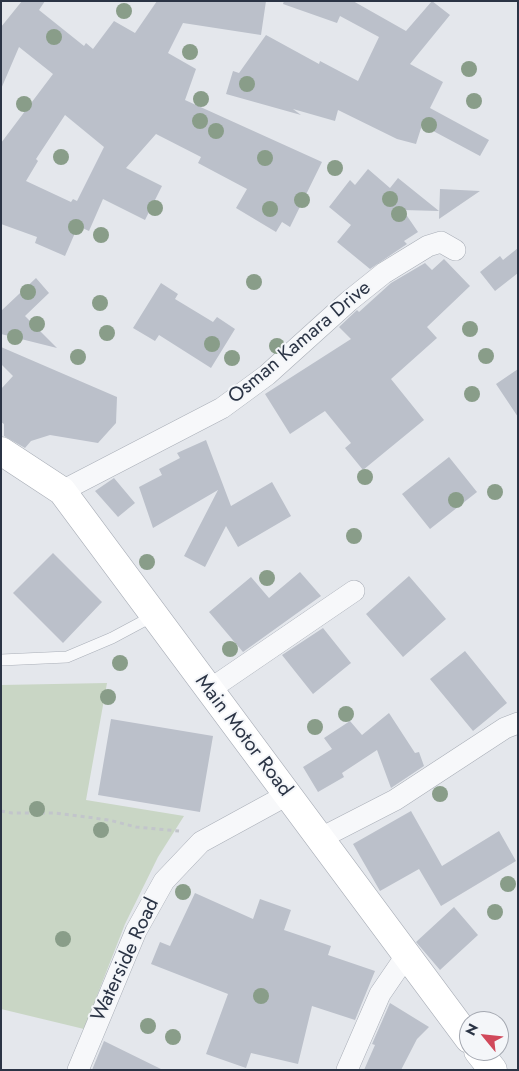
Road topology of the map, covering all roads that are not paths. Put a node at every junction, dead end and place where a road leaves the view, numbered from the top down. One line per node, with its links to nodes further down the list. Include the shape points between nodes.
1 (455, 250): 3 (street, Osman Kamara Drive, via 441,242 406,259 349,300 267,375 222,408)
2 (1, 451): 3 (main road, Main Motor Road)
3 (62, 491): 5 (main road, Main Motor Road)
4 (354, 591): 7 (street)
5 (155, 615): 6 (lane, via 67,657); 7 (main road, Main Motor Road)
6 (1, 660)
7 (209, 690): 9 (main road, Main Motor Road)
8 (518, 723): 10 (street, via 505,728 395,800)
9 (287, 795): 10 (main road, Main Motor Road); 13 (street, Waterside Road, via 201,842 164,881 136,931)
10 (320, 839): 11 (main road, Main Motor Road)
11 (406, 956): 12 (main road, Main Motor Road); 14 (street, via 380,994)
12 (459, 1026)
13 (78, 1070)
14 (347, 1070)

